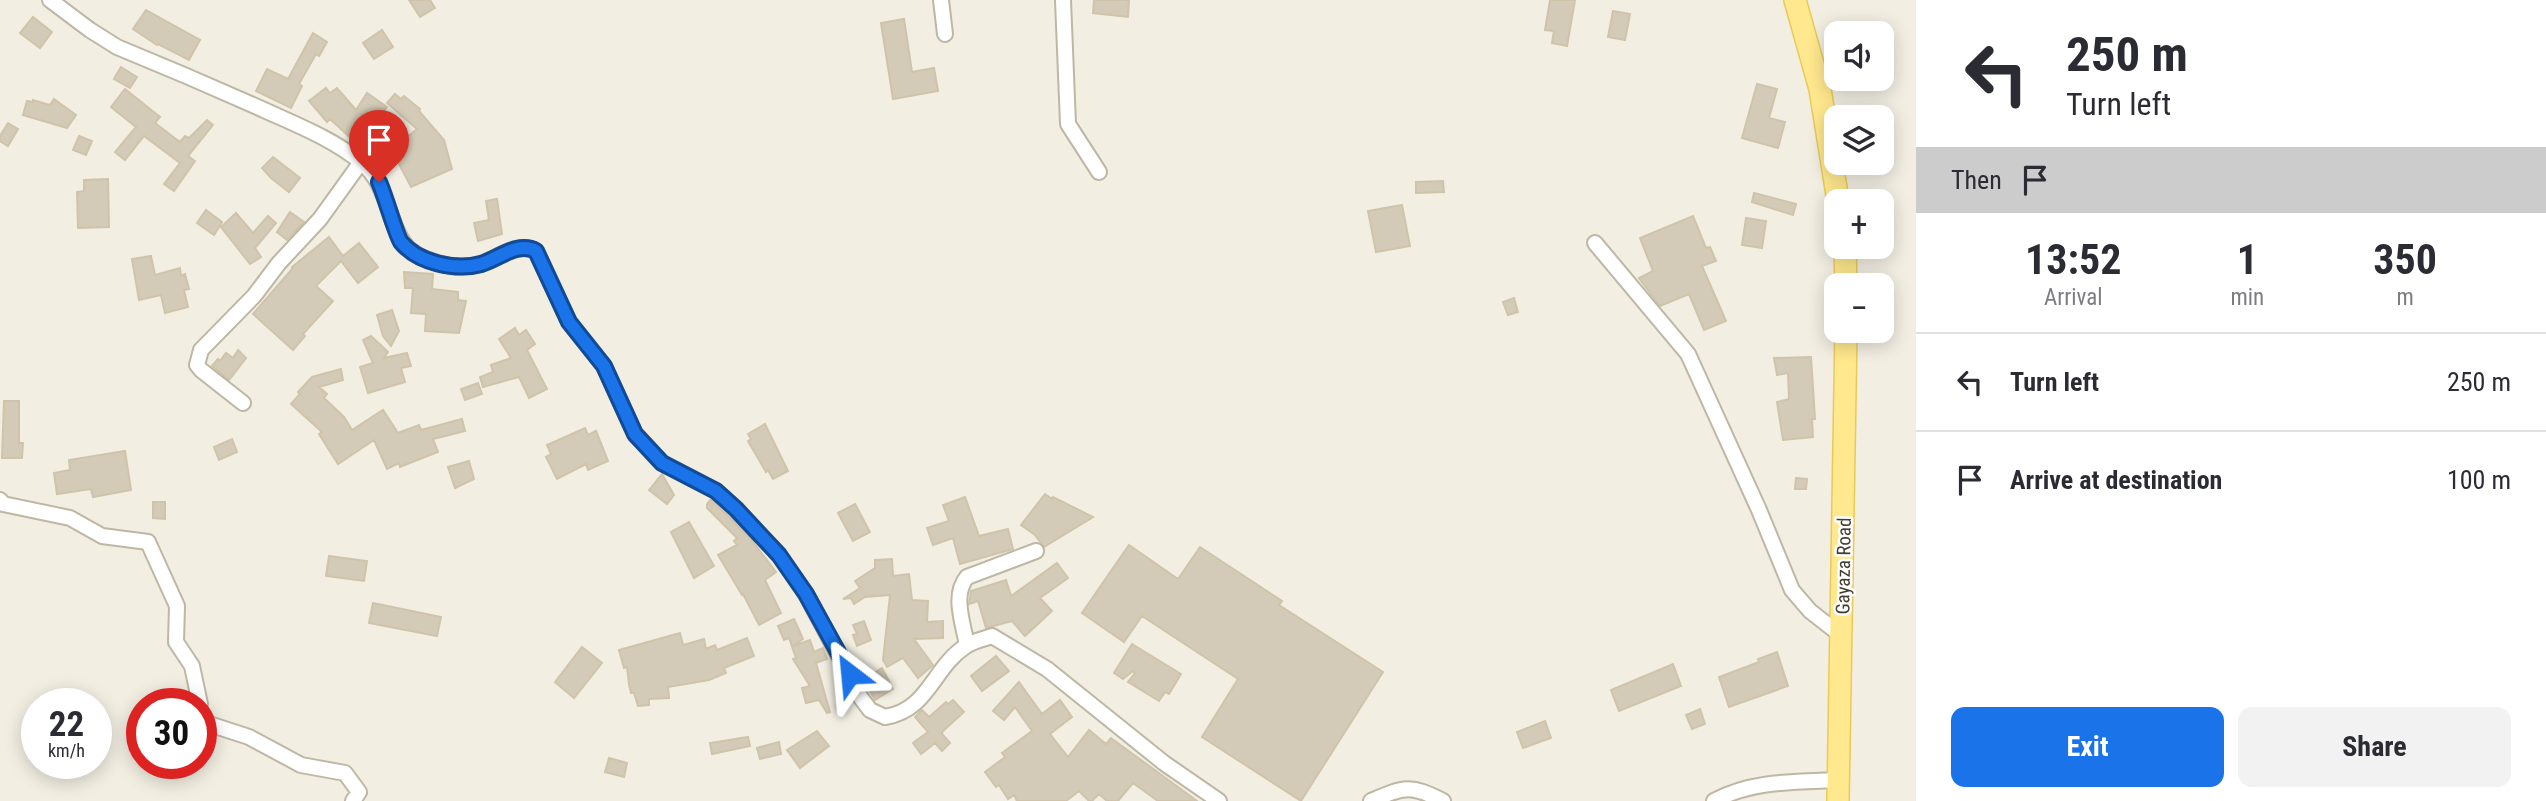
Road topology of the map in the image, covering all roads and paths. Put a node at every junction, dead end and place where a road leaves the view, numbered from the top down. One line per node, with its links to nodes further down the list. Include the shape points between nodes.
1 (50, 0): 6 (street, via 117,47 298,124)
2 (941, 0): 5 (street)
3 (1063, 0): 7 (street, via 1068,124)
4 (1795, 0): 8 (main road, via 1821,89)
5 (946, 34)
6 (361, 162): 11 (street, via 320,219 201,350 197,365 201,370); 15 (street, via 379,182 400,241 415,254 459,267 521,247 536,251 569,322 604,366 635,434 662,463 716,491 779,555 806,594 870,710 885,717 910,709)
7 (1099, 172)
8 (1836, 189)
9 (1595, 243): 14 (street, via 1688,354 1792,590)
10 (1846, 343): 14 (main road, Gayaza Road)
11 (243, 402)
12 (0, 500): 16 (street, via 70,518 102,536 148,542 177,606 176,642 192,666)
13 (1036, 551): 15 (street, via 967,577 960,585)
14 (1842, 636): 18 (main road, Gayaza Road)
15 (967, 645): 20 (street, via 992,636 1014,648)
16 (197, 688)
17 (217, 727): 19 (street, via 249,737 301,765 345,773 359,792)
18 (1839, 790): 23 (street, via 1763,784)
19 (352, 801)
20 (1219, 801)
21 (1371, 801): 22 (street, via 1399,790 1419,789)
22 (1443, 801)
23 (1714, 801)

